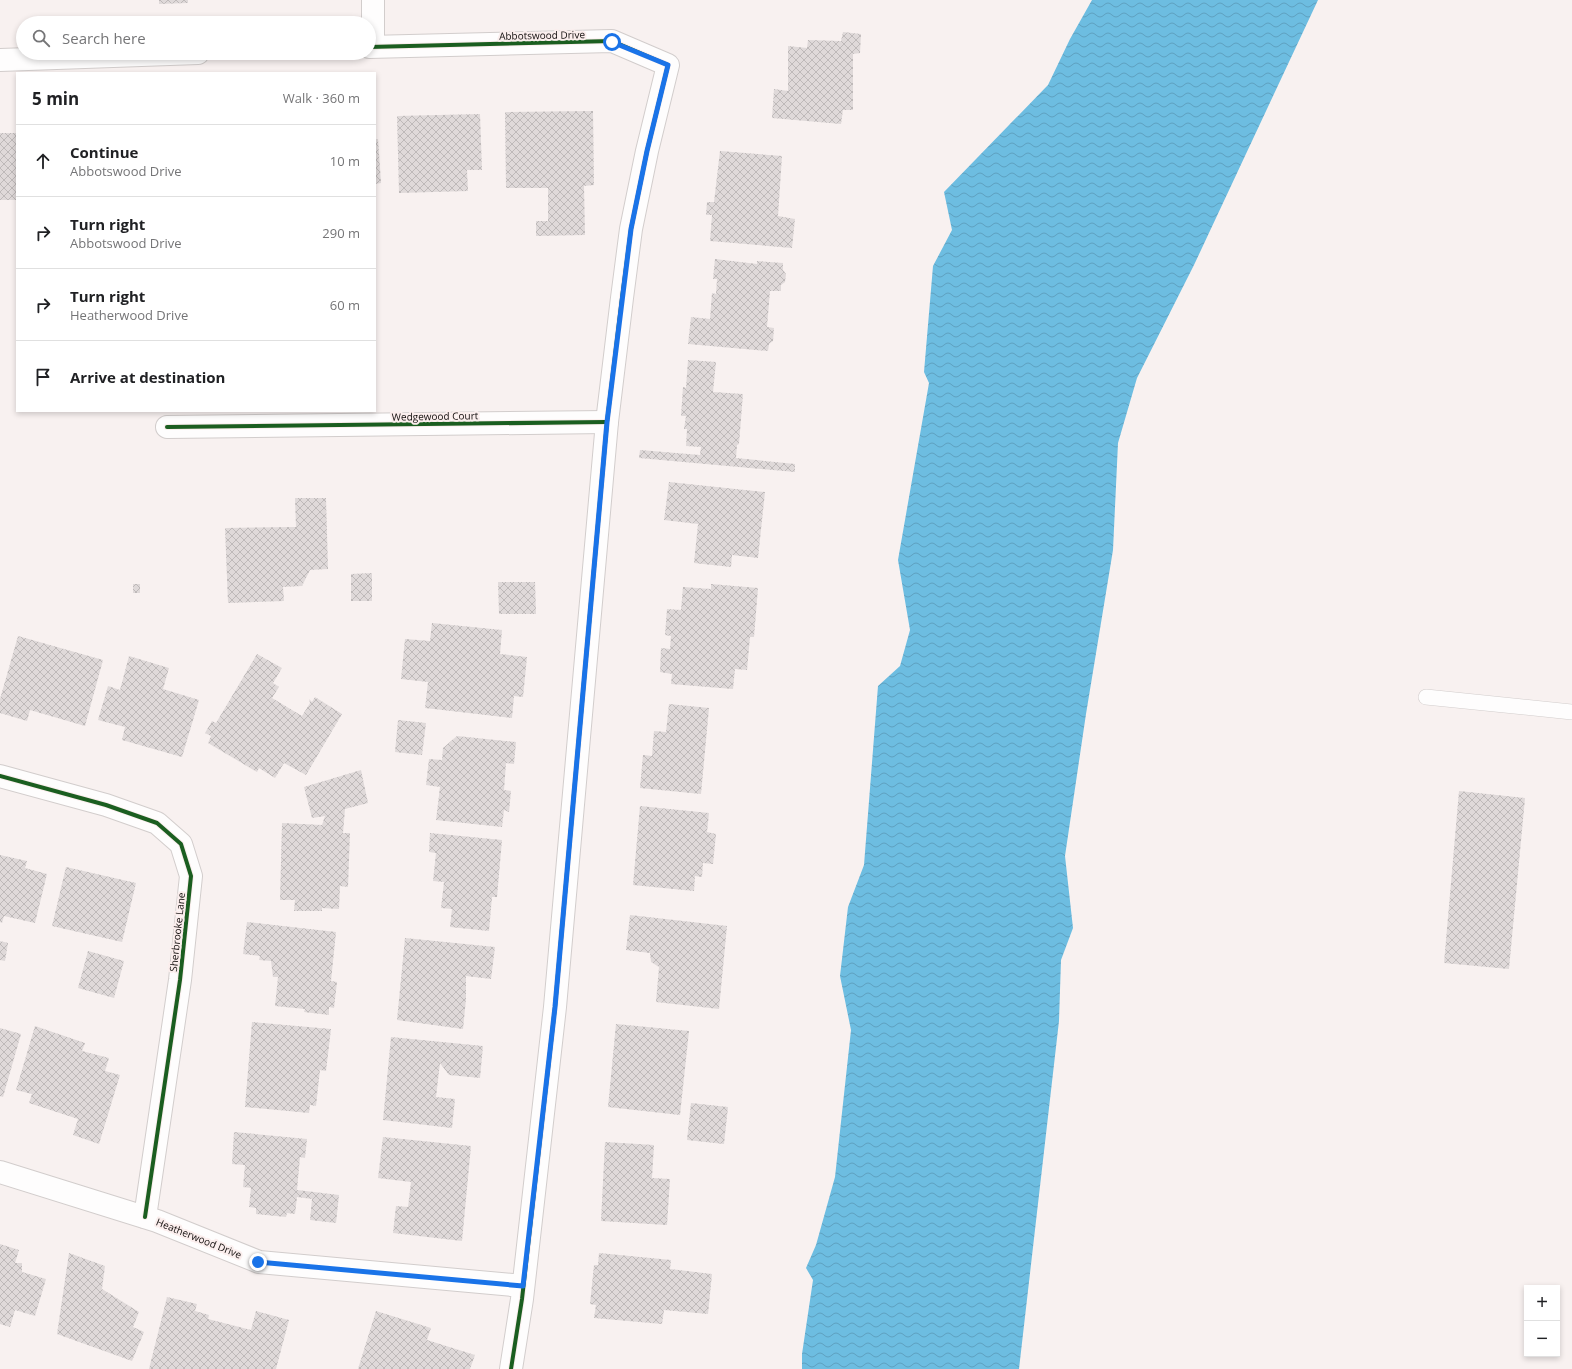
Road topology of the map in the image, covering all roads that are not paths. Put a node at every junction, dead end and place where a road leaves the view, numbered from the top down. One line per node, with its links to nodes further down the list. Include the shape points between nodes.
1 (373, 0): 2 (street)
2 (372, 16)
3 (376, 46): 6 (street, Abbotswood Drive, via 612,42 668,65 631,229)
4 (16, 59): 5 (street)
5 (0, 60)
6 (607, 422): 7 (street, Wedgewood Court); 13 (street, Abbotswood Drive, via 555,1007)
7 (167, 427)
8 (1426, 697): 9 (lane)
9 (1572, 712)
10 (0, 776): 12 (street, Sherbrooke Lane, via 157,822 181,844 191,876 180,980)
11 (0, 1172): 12 (street, Heatherwood Drive)
12 (145, 1217): 13 (street, Heatherwood Drive, via 258,1262)
13 (523, 1286): 14 (street, Abbotswood Drive)
14 (511, 1369)

